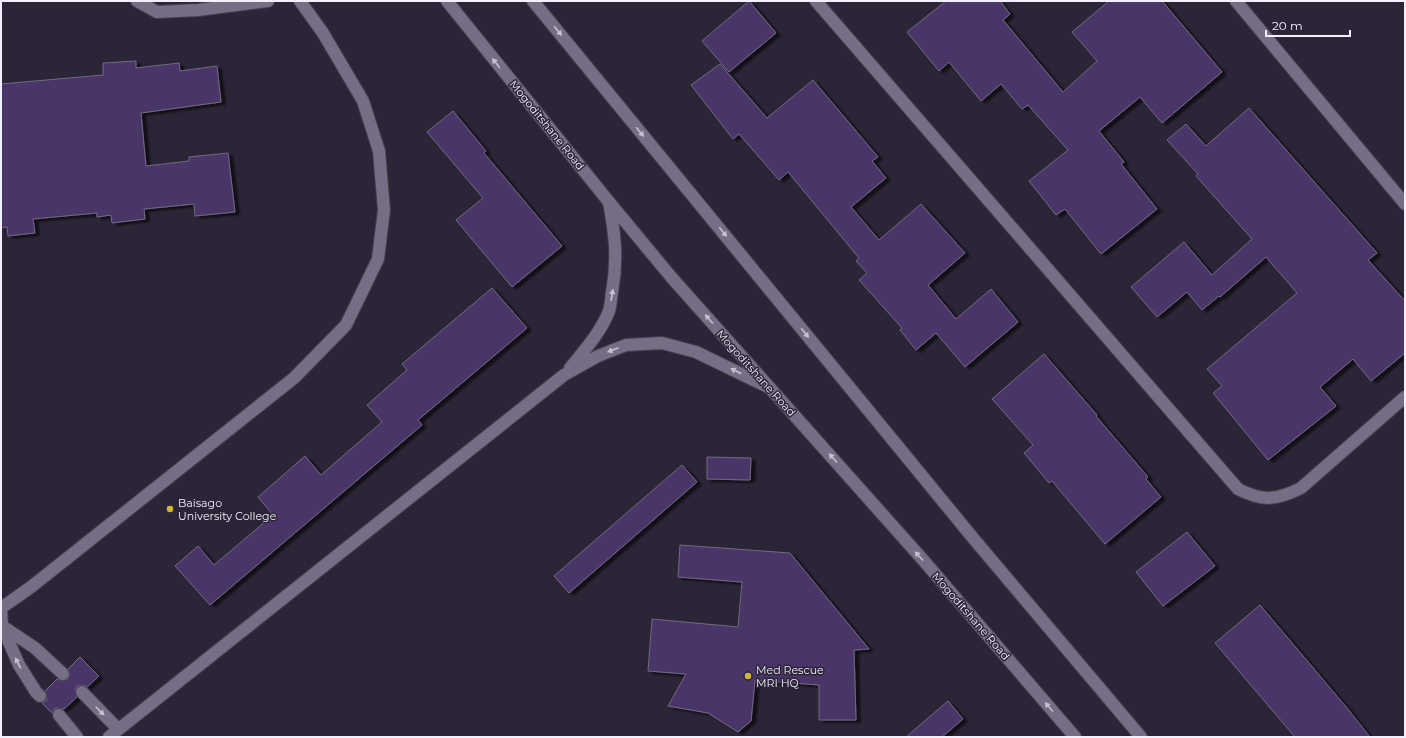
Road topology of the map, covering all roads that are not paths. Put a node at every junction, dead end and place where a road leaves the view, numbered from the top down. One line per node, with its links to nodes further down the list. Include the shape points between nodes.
1 (137, 1): 8 (street, via 157,12)
2 (268, 1): 8 (street)
3 (300, 1): 14 (street, via 323,33 363,101 379,150 384,210 378,259 346,325 294,378 31,587)
4 (447, 1): 9 (street, Mogoditshane Road, one-way to 4)
5 (533, 1): 23 (street, one-way to 23, via 973,538)
6 (816, 1): 13 (street, via 1238,489 1252,496 1268,499 1286,496 1301,488)
7 (1236, 1): 10 (street)
8 (198, 6)
9 (609, 202): 11 (street, one-way to 9, via 594,339 609,310 616,253); 12 (street, Mogoditshane Road, one-way to 9, via 672,278)
10 (1405, 204)
11 (564, 375): 12 (street, one-way to 11, via 696,352 662,343 626,345 598,356); 20 (street)
12 (771, 389): 22 (street, Mogoditshane Road, one-way to 12, via 924,561)
13 (1405, 397)
14 (1, 608): 15 (street)
15 (2, 626): 16 (street, via 35,648); 18 (street, one-way to 15, via 19,665)
16 (62, 674)
17 (82, 692): 20 (street, one-way to 20)
18 (40, 696)
19 (58, 714): 21 (street)
20 (114, 733)
21 (77, 737)
22 (1075, 737)
23 (1141, 737)

